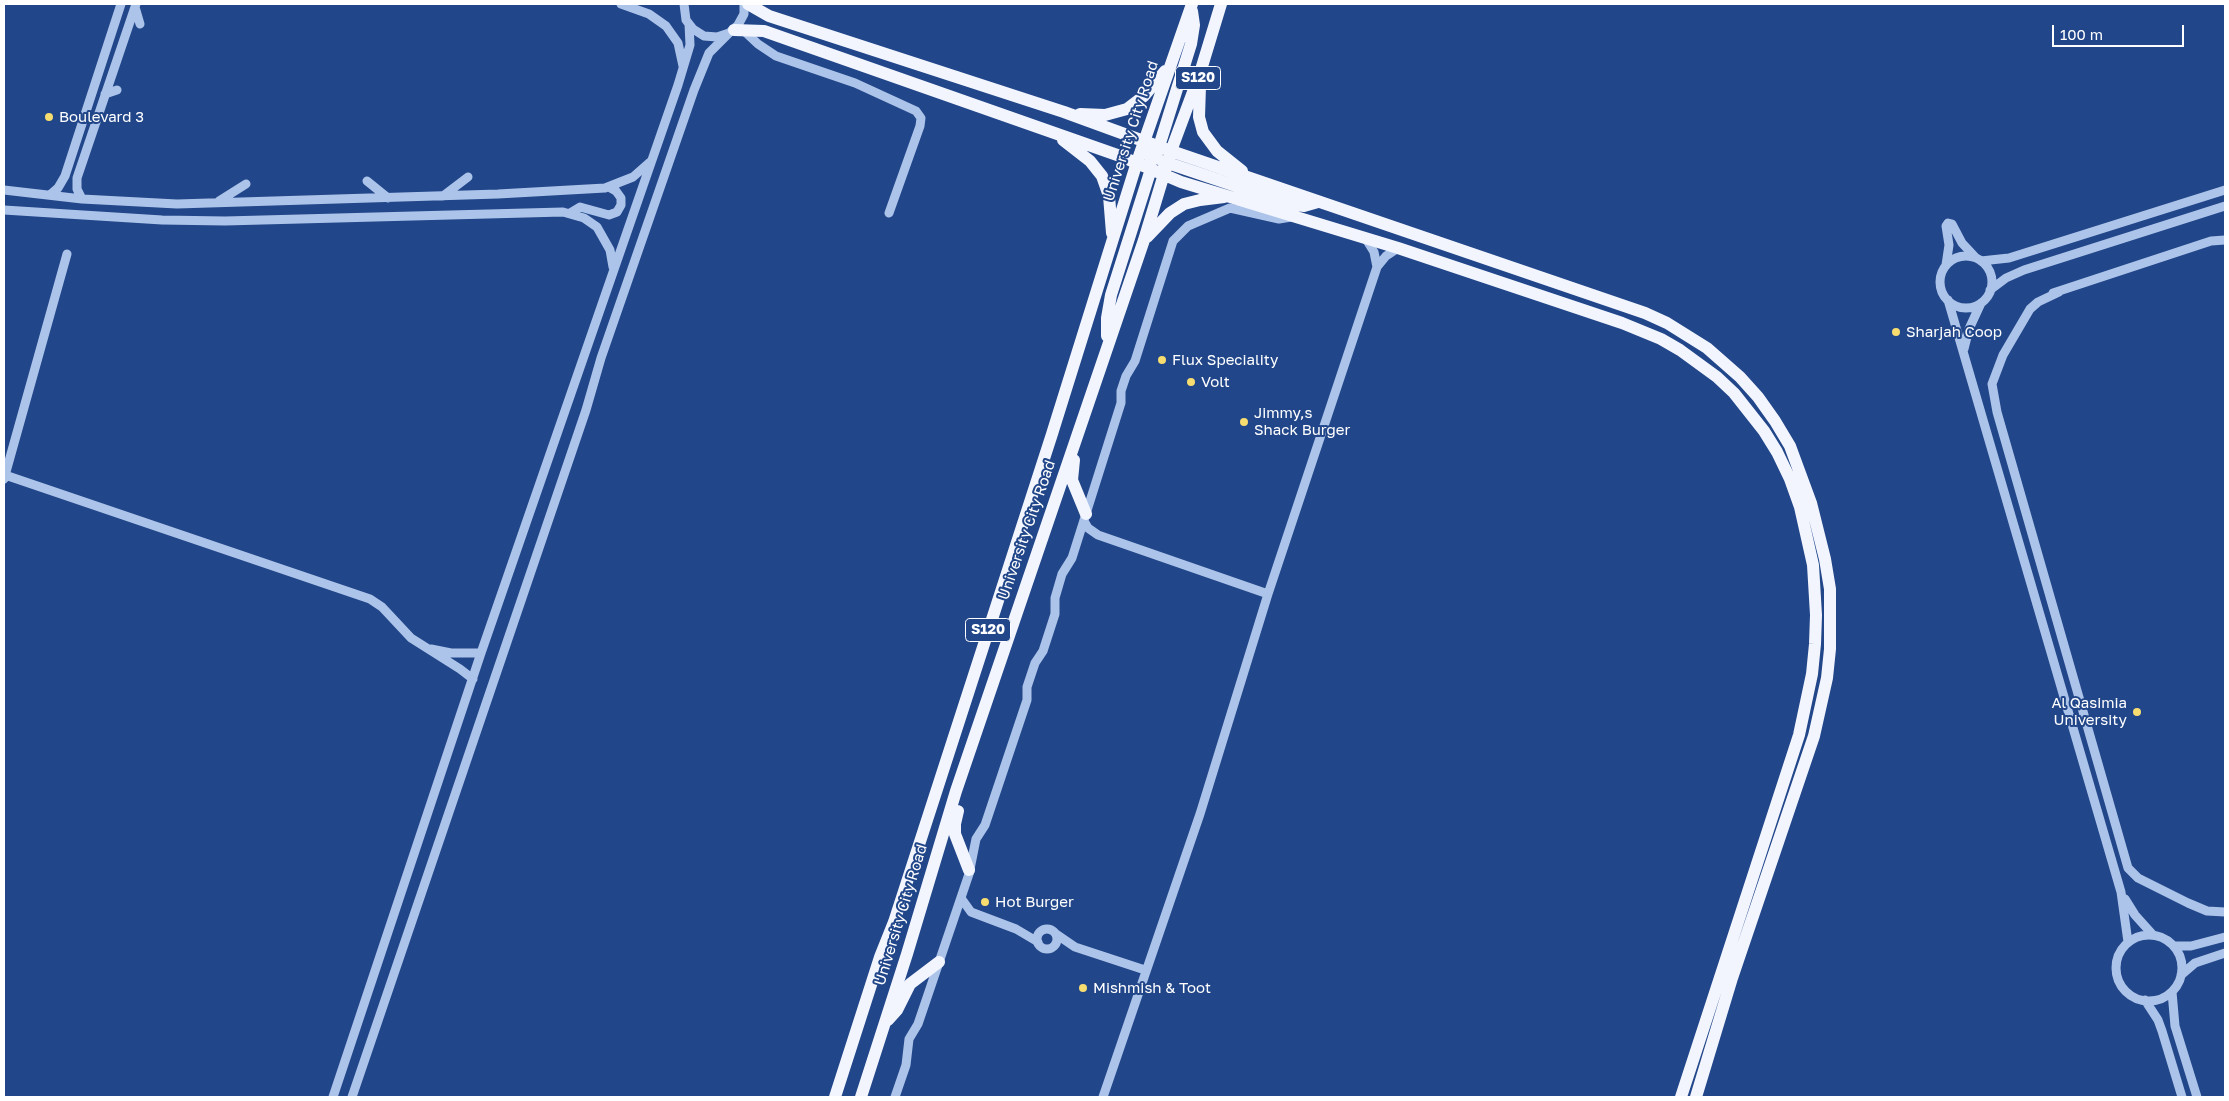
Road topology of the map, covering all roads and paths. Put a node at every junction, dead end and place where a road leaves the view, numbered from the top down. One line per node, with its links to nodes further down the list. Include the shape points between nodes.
1 (121, 4): 27 (street)
2 (621, 4): 14 (street, via 654,17 670,31 680,49)
3 (674, 4): 9 (street)
4 (684, 4): 9 (street)
5 (746, 4): 12 (street); 18 (main road, via 769,16)
6 (1221, 4): 15 (main road, University City Road / S120)
7 (135, 5): 10 (street); 17 (street)
8 (1192, 5): 13 (main road, University City Road / S120); 21 (main road, via 1193,36)
9 (684, 15): 11 (street)
10 (140, 24)
11 (689, 24): 12 (street, via 698,33 710,37); 14 (street, via 690,45)
12 (735, 31): 19 (main road, via 764,31); 44 (street, via 776,56 855,83 916,111 920,126); 64 (street, via 714,47 706,59)
13 (1170, 65): 18 (main road, via 1144,96 1127,109 1105,115); 20 (main road, University City Road / S120)
14 (683, 70): 22 (street)
15 (1200, 73): 24 (main road, University City Road / S120); 26 (main road, via 1199,110 1203,132 1217,152)
16 (117, 90): 17 (street)
17 (106, 94): 29 (street)
18 (1064, 112): 20 (main road)
19 (1052, 132): 23 (main road); 47 (main road, via 1090,161 1102,176 1109,196)
20 (1144, 142): 21 (main road); 23 (main road, University City Road / S120); 24 (main road)
21 (1158, 147): 24 (main road)
22 (654, 158): 31 (street, via 633,177); 57 (street)
23 (1137, 162): 24 (main road); 47 (main road, University City Road / S120)
24 (1160, 163): 26 (main road); 36 (main road); 40 (main road, via 1289,204 1304,206); 48 (main road, University City Road / S120); 61 (main road, via 1111,295)
25 (468, 177): 35 (street)
26 (1252, 178): 40 (main road)
27 (63, 180): 29 (street, via 70,187); 34 (street)
28 (366, 181): 37 (street)
29 (76, 184): 38 (street)
30 (246, 184): 39 (street)
31 (609, 187): 35 (street); 43 (street, via 621,198 617,212 609,214 580,207)
32 (4, 190): 34 (street)
33 (2225, 190): 54 (street, via 2010,258)
34 (50, 195): 38 (street)
35 (443, 196): 37 (street)
36 (1228, 197): 45 (main road); 48 (main road, via 1184,204 1170,213)
37 (388, 198): 39 (street)
38 (82, 199): 39 (street)
39 (217, 202)
40 (1318, 202): 105 (main road, via 1667,323 1707,348 1740,376 1776,421 1794,456 1812,503 1827,574 1831,621 1827,678 1814,736 1732,978)
41 (2225, 206): 58 (street, via 2024,270)
42 (4, 210): 43 (street, via 225,222)
43 (570, 213): 57 (street, via 591,222 602,233 610,250)
44 (889, 213)
45 (1292, 217): 46 (main road); 67 (street, via 1278,219 1230,208 1184,229 1173,241 1137,355 1126,376 1122,403)
46 (1366, 239): 52 (main road); 56 (street, via 1374,252)
47 (1112, 240): 100 (main road, University City Road / S120, via 1052,434)
48 (1144, 240): 61 (main road, University City Road / S120)
49 (2225, 240): 50 (street)
50 (2200, 246): 51 (street); 78 (street, via 2059,292 2033,305 2003,355 1992,384 1997,412 2124,849 2135,870 2150,883 2208,917 2217,918)
51 (2225, 247)
52 (1398, 248): 56 (street); 104 (main road, via 1622,323 1661,338 1680,350 1717,377 1750,412 1777,452 1800,507 1812,565 1816,615 1807,702)
53 (67, 254): 66 (street)
54 (1979, 260): 55 (street, via 1960,256); 55 (street, via 1948,223); 58 (street, via 1990,274)
55 (1946, 265): 59 (street, via 1940,286)
56 (1377, 267): 70 (street)
57 (613, 270): 62 (street)
58 (1990, 290): 60 (street)
59 (1948, 300): 60 (street, via 1961,307); 63 (street)
60 (1980, 303): 63 (street, via 1969,329)
61 (1107, 343): 65 (main road, University City Road / S120)
62 (584, 352): 64 (street); 72 (street)
63 (1964, 357): 76 (street)
64 (601, 358): 99 (street)
65 (1074, 442): 67 (main road, via 1072,480); 74 (main road, University City Road / S120)
66 (4, 477): 71 (street, via 354,592 382,607)
67 (1085, 517): 68 (street, via 1091,531); 69 (street)
68 (1103, 537): 69 (street); 70 (street)
69 (1077, 543): 75 (street, via 1071,562 1062,574 1055,598 1055,614 1042,654 1032,671 1027,700 987,821 976,839)
70 (1268, 594): 93 (street, via 1200,814)
71 (424, 648): 72 (street, via 451,654); 73 (street)
72 (481, 653): 73 (street)
73 (473, 679): 98 (street)
74 (956, 792): 75 (main road, via 958,808 954,829); 97 (main road, University City Road / S120)
75 (970, 870): 77 (street)
76 (2121, 892): 84 (street); 87 (street)
77 (961, 898): 79 (street, via 968,909); 80 (street)
78 (2225, 913)
79 (979, 916): 80 (street); 81 (street)
80 (953, 921): 92 (street)
81 (1016, 929): 82 (street); 86 (street)
82 (1040, 932): 83 (street, via 1050,929); 86 (street)
83 (1056, 934): 89 (street); 90 (street)
84 (2153, 935): 87 (street); 88 (street)
85 (2225, 937): 88 (street, via 2191,946)
86 (1038, 942): 89 (street, via 1044,948)
87 (2128, 942): 96 (street, via 2118,958 2118,978 2129,994)
88 (2174, 946): 94 (street, via 2180,957)
89 (1052, 947): 90 (street)
90 (1075, 947): 93 (street)
91 (2225, 953): 94 (street, via 2196,963)
92 (939, 962): 97 (main road, via 910,984 897,1010); 102 (street, via 918,1024 909,1039 906,1065)
93 (1145, 970): 103 (street)
94 (2181, 976): 95 (street)
95 (2172, 992): 96 (street, via 2159,999); 107 (street, via 2176,1026)
96 (2145, 1000): 106 (street, via 2160,1026)
97 (884, 1022): 101 (main road, University City Road / S120)
98 (333, 1097)
99 (352, 1097)
100 (835, 1097)
101 (861, 1097)
102 (895, 1097)
103 (1103, 1097)
104 (1681, 1097)
105 (1696, 1097)
106 (2182, 1097)
107 (2197, 1097)

